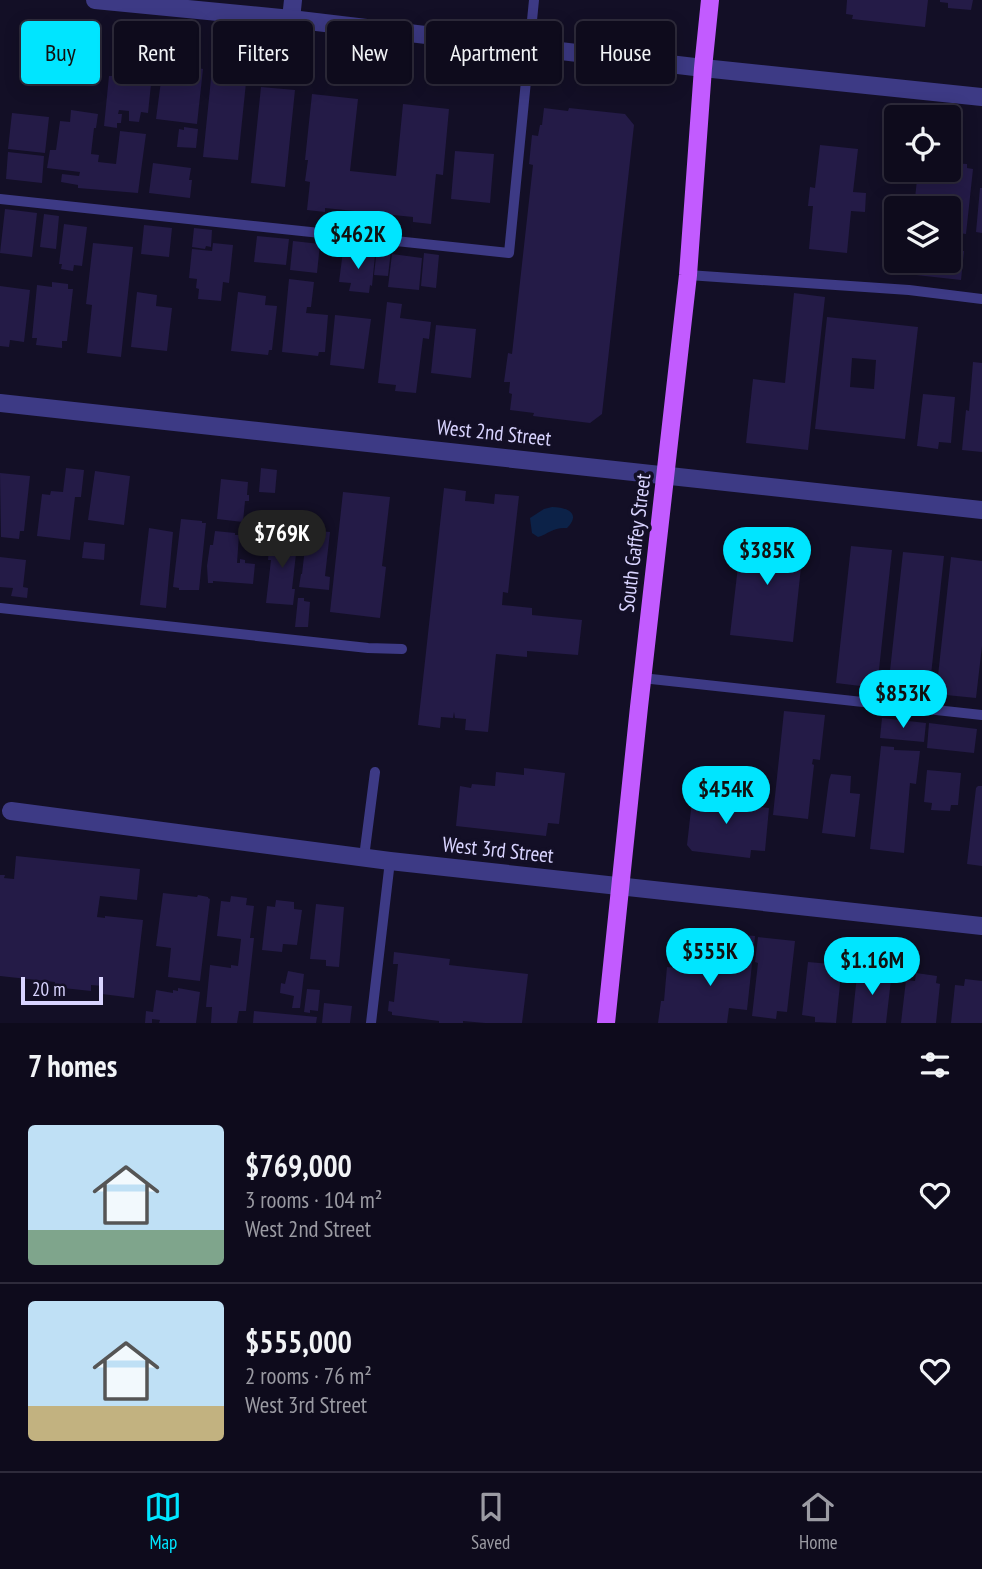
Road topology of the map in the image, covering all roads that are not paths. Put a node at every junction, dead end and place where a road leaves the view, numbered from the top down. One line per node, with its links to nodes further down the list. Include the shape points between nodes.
1 (95, 0): 5 (street)
2 (293, 0): 5 (street)
3 (534, 0): 6 (lane)
4 (710, 0): 9 (main road, South Gaffey Street)
5 (291, 19): 7 (street)
6 (532, 21)
7 (426, 35)
8 (562, 51): 9 (street)
9 (703, 68): 11 (street); 13 (main road, South Gaffey Street)
10 (526, 84): 12 (lane, via 509,253)
11 (982, 97)
12 (0, 199)
13 (688, 275): 14 (lane); 16 (main road, South Gaffey Street)
14 (982, 299)
15 (0, 403): 16 (street, West 2nd Street)
16 (665, 474): 17 (street, West 2nd Street); 20 (main road, South Gaffey Street)
17 (982, 510)
18 (0, 608): 19 (lane)
19 (402, 649)
20 (642, 678): 21 (lane); 26 (main road, South Gaffey Street)
21 (982, 715)
22 (375, 772): 24 (lane)
23 (11, 811): 24 (street, West 3rd Street)
24 (364, 857): 25 (street, West 3rd Street)
25 (390, 861): 26 (street, West 3rd Street); 28 (lane)
26 (621, 886): 27 (street, West 3rd Street); 29 (main road, South Gaffey Street)
27 (982, 926)
28 (371, 1023)
29 (606, 1023)

